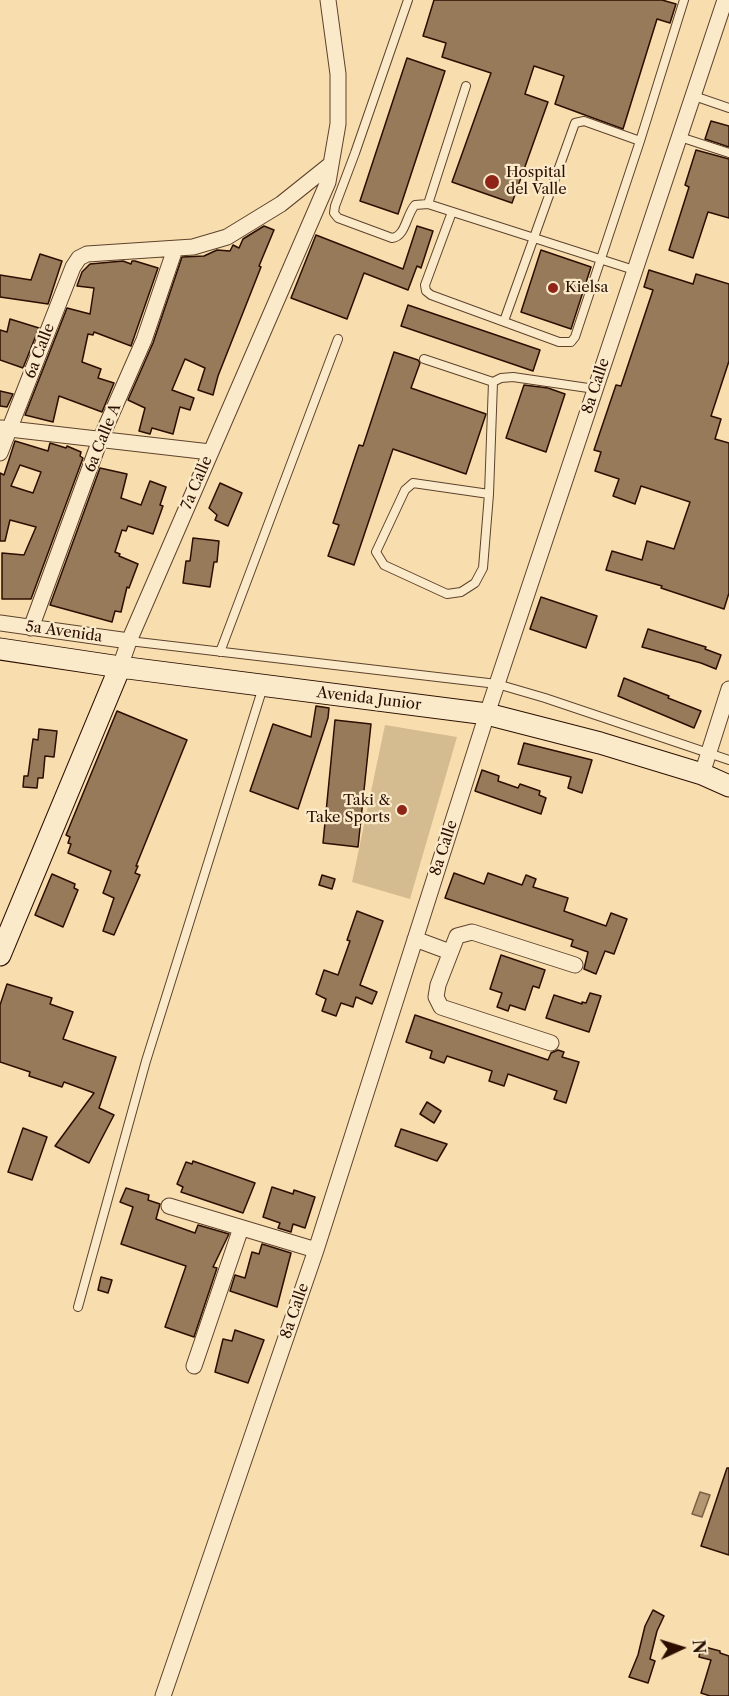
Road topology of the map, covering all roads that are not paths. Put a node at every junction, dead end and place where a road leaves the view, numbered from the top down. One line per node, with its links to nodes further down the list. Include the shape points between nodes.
1 (328, 0): 11 (street, 7a Calle, via 338,74 338,124)
2 (408, 0): 12 (lane, via 334,213 338,218 396,238 415,205)
3 (684, 0): 9 (lane)
4 (725, 0): 6 (street, 8a Calle)
5 (466, 86): 12 (lane)
6 (694, 96): 7 (lane); 8 (street, 8a Calle)
7 (729, 108)
8 (680, 137): 10 (lane); 17 (street, 8a Calle)
9 (640, 141): 14 (lane, via 584,121 575,123); 16 (lane)
10 (729, 153)
11 (331, 164): 15 (street, via 281,204 227,237); 25 (street, 7a Calle, via 328,182)
12 (428, 204): 13 (lane)
13 (452, 212): 14 (lane); 18 (lane, via 426,291)
14 (534, 239): 16 (lane); 18 (lane)
15 (175, 249): 23 (street, 6a Calle, via 87,254 79,258); 24 (street, 6a Calle A, via 144,340)
16 (601, 260): 17 (lane); 18 (lane, via 571,342 559,342)
17 (634, 270): 22 (street, 8a Calle)
18 (504, 321)
19 (338, 339): 32 (lane)
20 (423, 359): 21 (lane)
21 (493, 382): 22 (lane, via 513,377); 27 (lane)
22 (595, 389): 34 (street, 8a Calle)
23 (5, 428): 24 (street); 26 (street, 6a Calle)
24 (100, 440): 25 (street); 29 (street, 6a Calle A)
25 (210, 452): 30 (street, 7a Calle)
26 (0, 453)
27 (489, 494): 27 (lane, via 483,568 475,583 461,592 447,594 384,565 376,552 405,490 413,483)
28 (0, 623): 29 (street, 5a Avenida)
29 (31, 628): 30 (street, 5a Avenida)
30 (129, 641): 32 (lane); 33 (street, 7a Calle)
31 (0, 649): 33 (main road, Avenida Junior)
32 (220, 652): 34 (lane)
33 (120, 668): 35 (main road, Avenida Junior); 44 (main road, 7a Calle)
34 (497, 684): 37 (street, 8a Calle); 38 (lane)
35 (263, 686): 37 (main road, Avenida Junior); 50 (lane, via 146,1061)
36 (729, 689): 38 (street)
37 (488, 714): 40 (main road, Avenida Junior); 42 (street, 8a Calle)
38 (709, 753): 39 (lane); 40 (street)
39 (729, 760)
40 (702, 774): 41 (main road, Avenida Junior)
41 (729, 786)
42 (415, 939): 43 (street); 49 (street, 8a Calle)
43 (450, 952): 45 (street, via 457,936 472,933); 46 (street, via 436,997 441,1007)
44 (0, 955)
45 (574, 965)
46 (551, 1042)
47 (169, 1206): 48 (street)
48 (241, 1228): 49 (street); 51 (street)
49 (316, 1250): 52 (street, 8a Calle)
50 (78, 1307)
51 (194, 1366)
52 (163, 1696)

